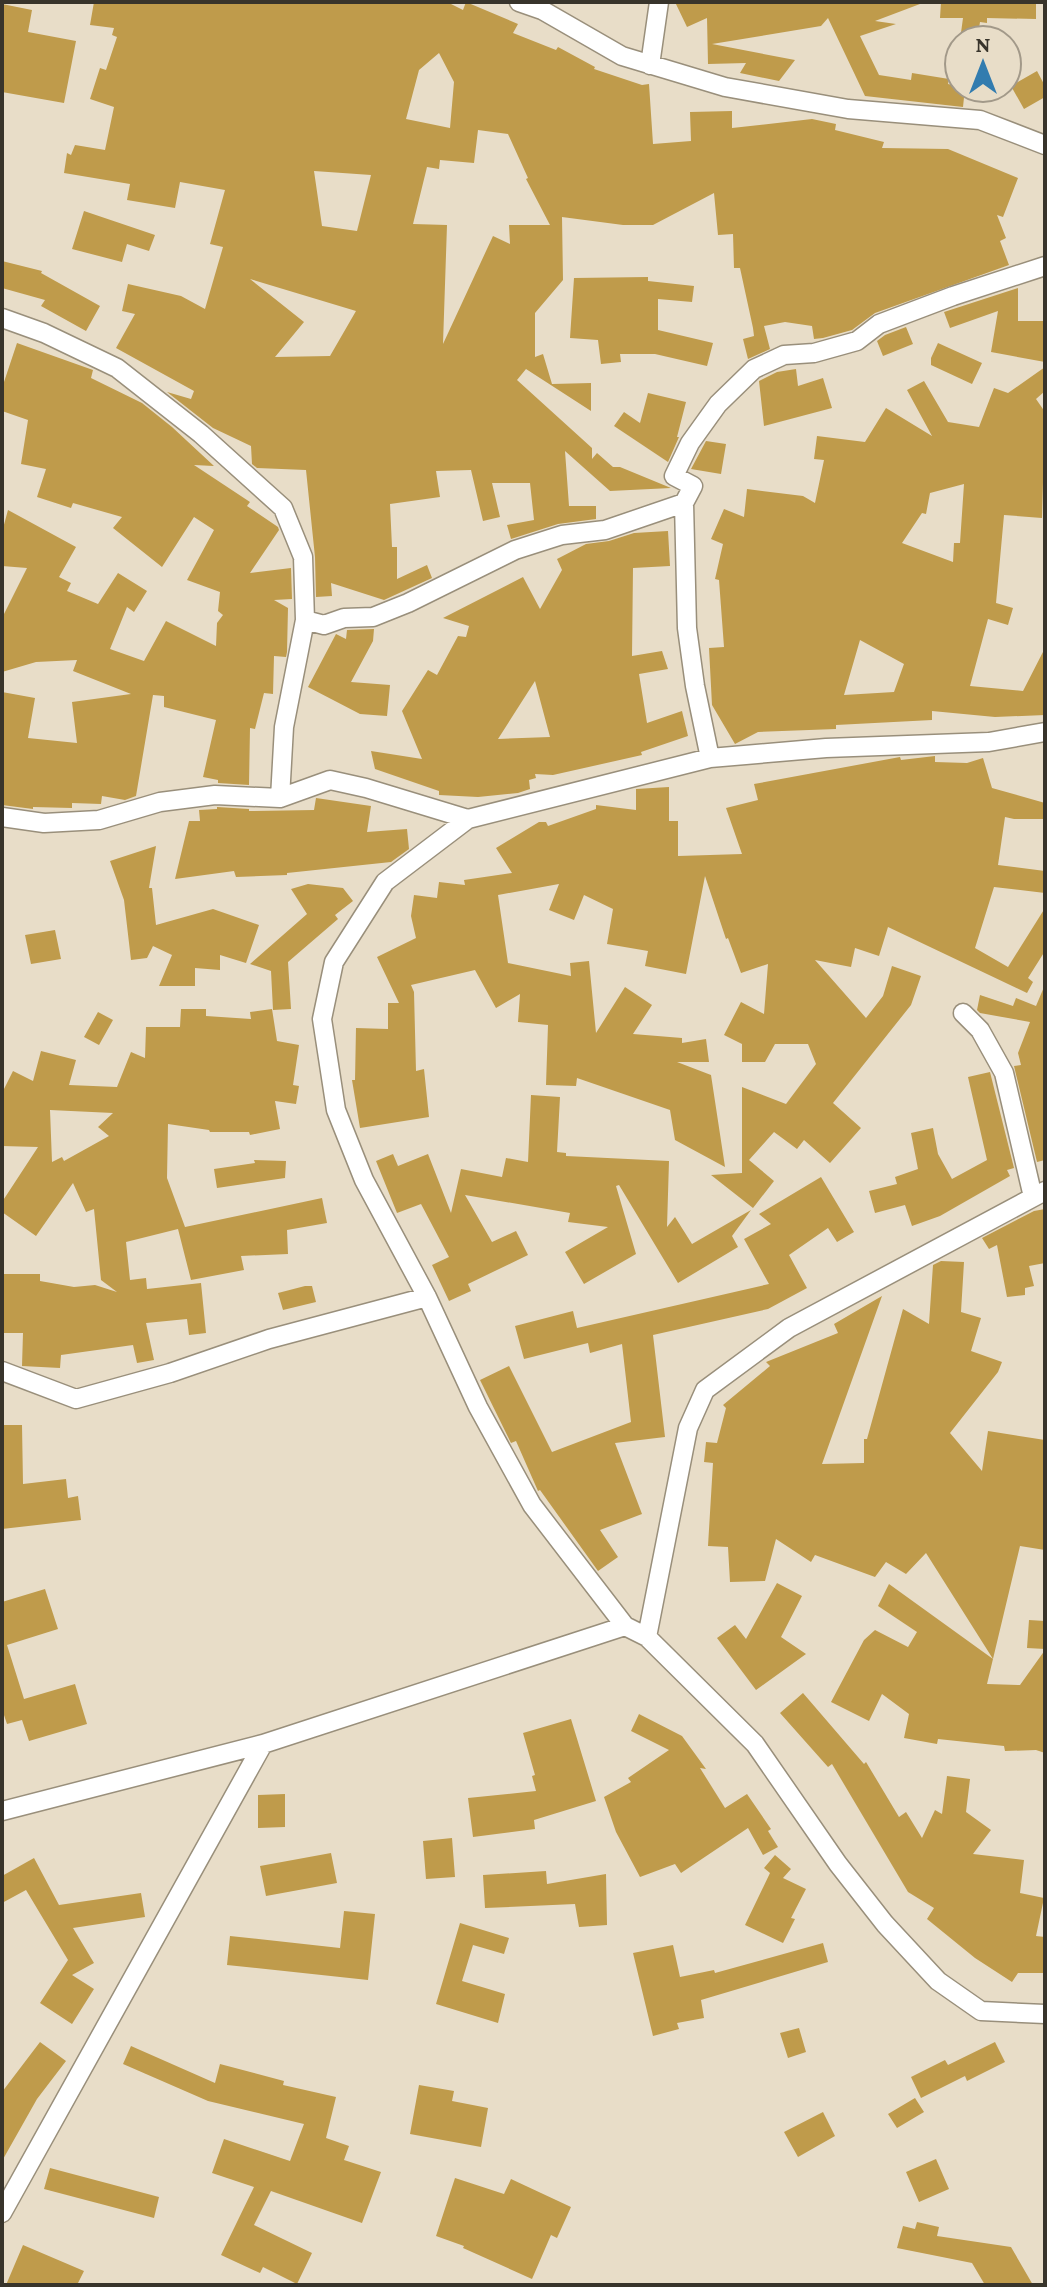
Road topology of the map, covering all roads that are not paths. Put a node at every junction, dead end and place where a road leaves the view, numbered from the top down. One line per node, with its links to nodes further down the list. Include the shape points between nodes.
1 (519, 2): 3 (street, via 622,56)
2 (659, 2): 3 (street)
3 (650, 65): 4 (street, via 725,87 848,109 980,120)
4 (1045, 145)
5 (1045, 266): 7 (street, via 879,324 857,341 784,355 754,369 718,404 690,443 674,476 693,486)
6 (2, 318): 8 (street, via 117,368 283,508 303,557)
7 (684, 503): 8 (street, via 605,530 562,535 515,550 373,617 324,625); 10 (street, via 687,628)
8 (305, 620): 11 (street, via 284,727)
9 (1045, 732): 10 (street, via 989,742)
10 (710, 758): 13 (street)
11 (280, 798): 12 (street, via 201,797 160,802 99,820 44,823); 13 (street, via 330,780)
12 (2, 817)
13 (468, 819): 16 (street, via 385,882 334,962 322,1019 336,1110 364,1180)
14 (963, 1013): 15 (street, via 980,1030 1004,1073)
15 (1039, 1194): 19 (street, via 789,1328 705,1390 688,1428)
16 (427, 1297): 17 (street, via 76,1399); 18 (street, via 478,1407 532,1505)
17 (2, 1371)
18 (625, 1626): 19 (street); 20 (street)
19 (647, 1637): 22 (street, via 755,1744 838,1864 938,1981 981,2011)
20 (263, 1744): 21 (street); 23 (street)
21 (2, 1811)
22 (1045, 2014)
23 (2, 2213)

